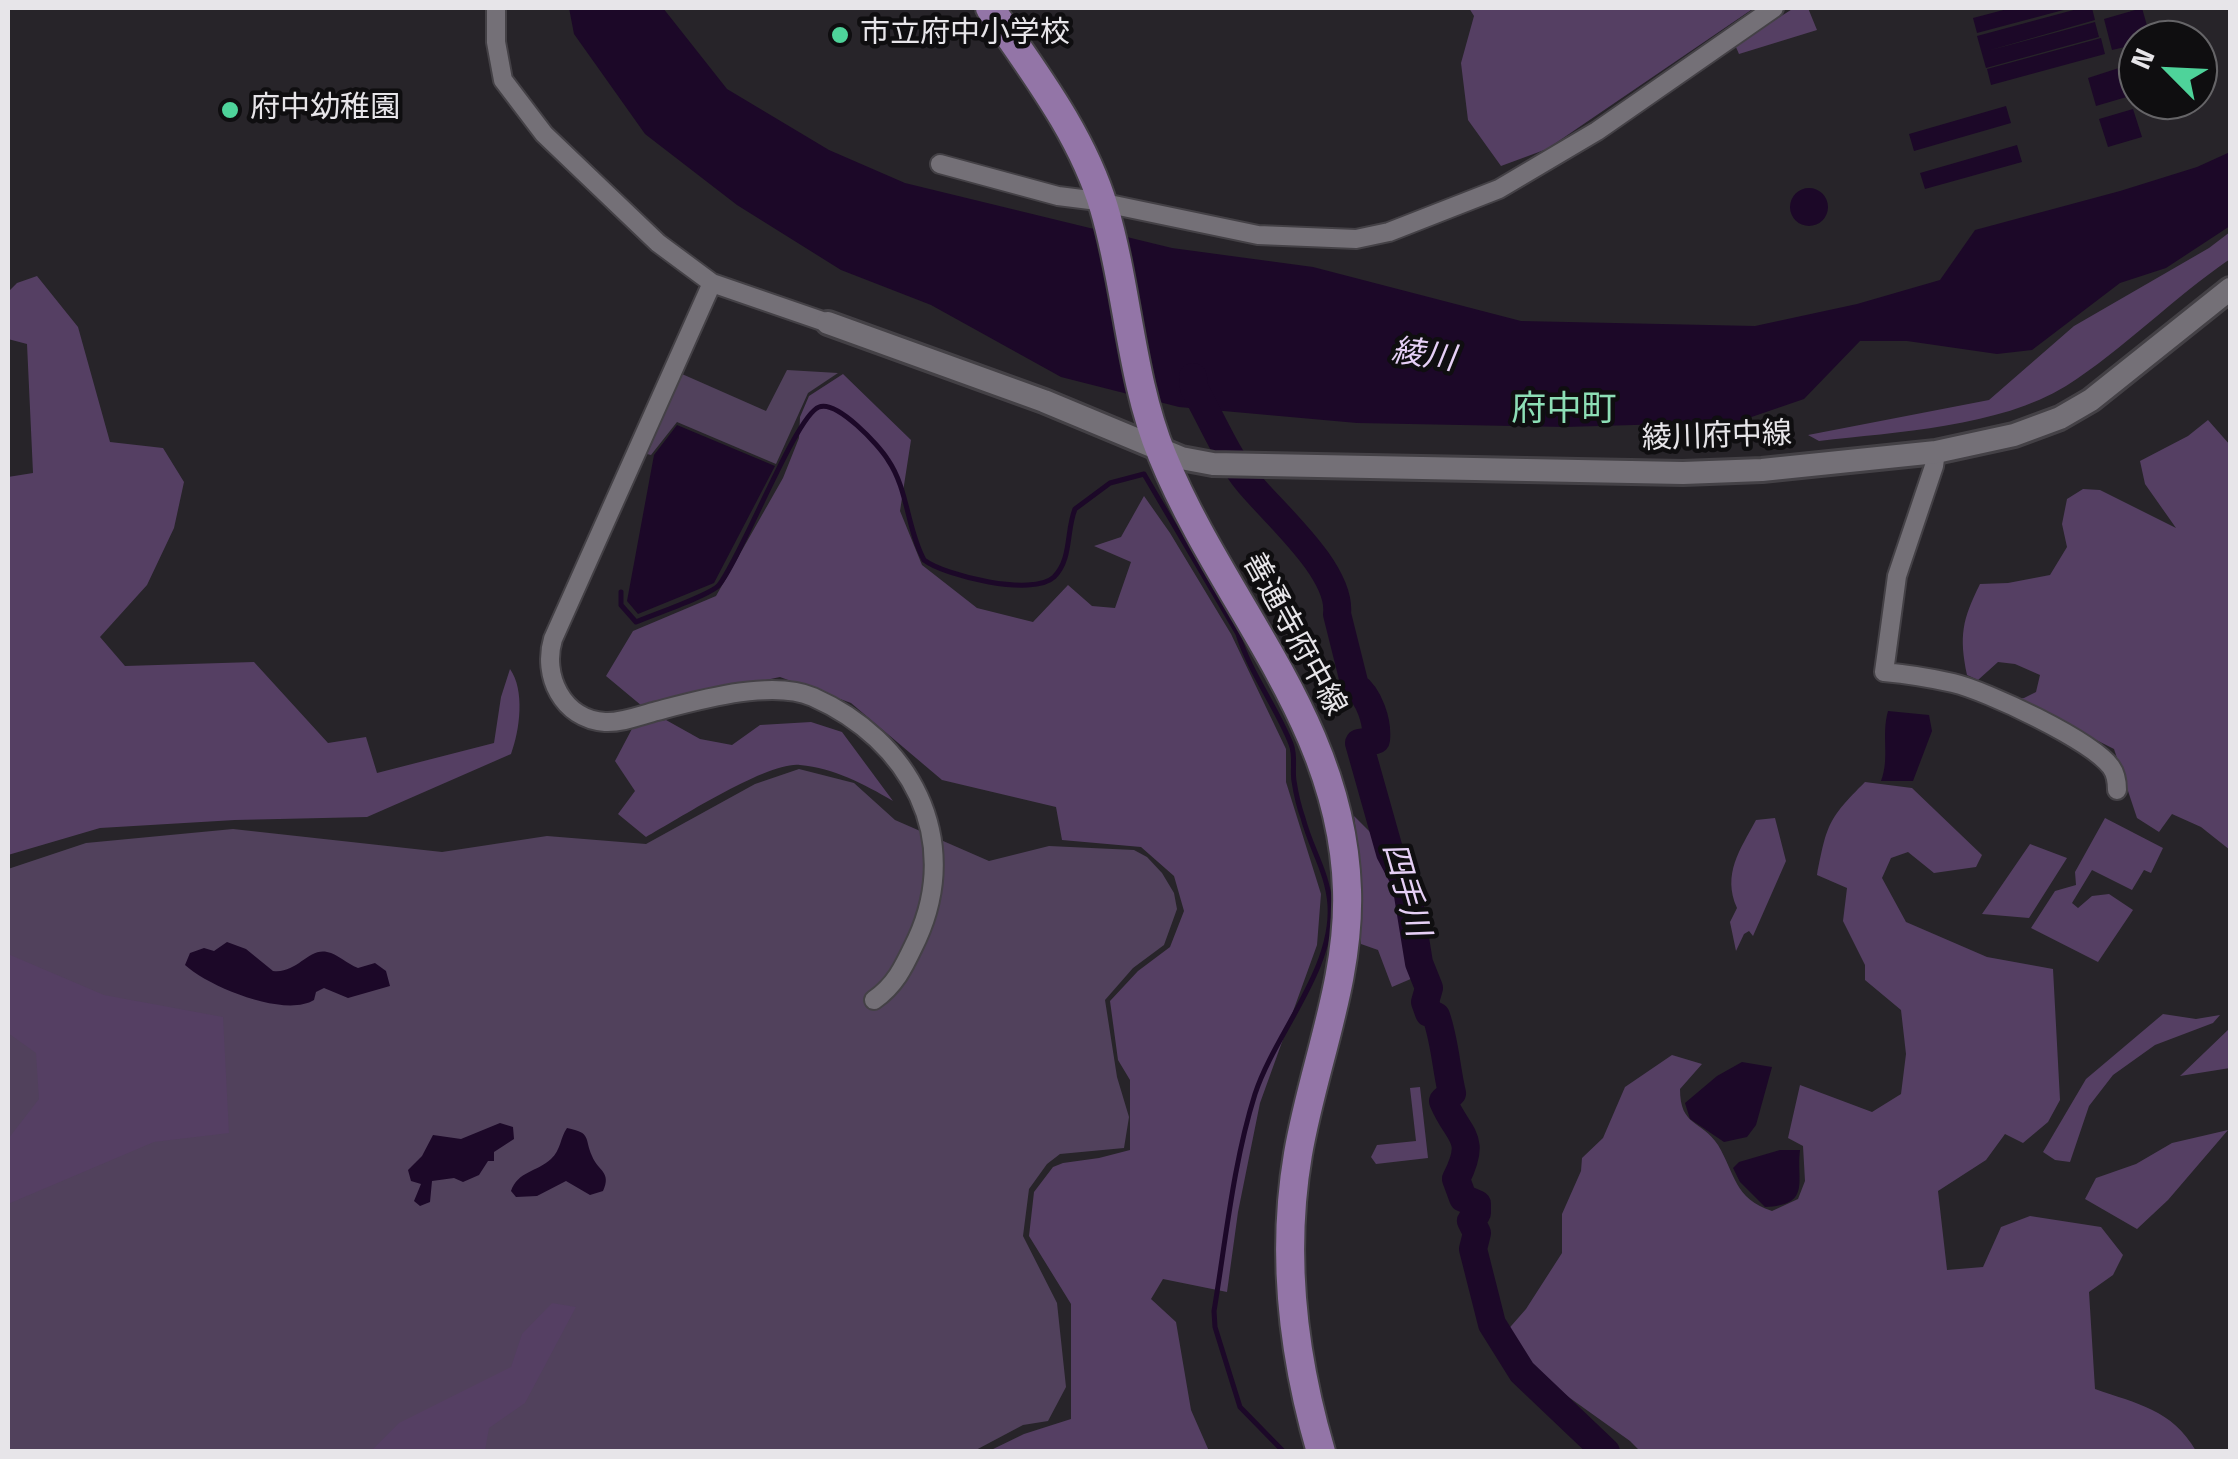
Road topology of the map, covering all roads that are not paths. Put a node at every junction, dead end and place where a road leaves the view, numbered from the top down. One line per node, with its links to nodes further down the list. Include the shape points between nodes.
1 (496, 8): 6 (street, via 504,80 544,134 658,244)
2 (990, 8): 5 (main road, 善通寺府中線, via 1058,109)
3 (1774, 8): 5 (street, via 1554,158 1498,189 1389,232 1356,239 1258,235)
4 (940, 164): 5 (street)
5 (1105, 212): 9 (main road, 善通寺府中線)
6 (712, 283): 8 (street); 12 (street, via 553,639 548,674 572,709 604,722 784,690 842,711 871,735 920,794 932,846 926,918 901,974)
7 (2230, 288): 10 (main road, 綾川府中線, via 2060,418)
8 (828, 323): 9 (main road, 綾川府中線)
9 (1160, 449): 10 (main road, 綾川府中線, via 1228,465 1683,474); 13 (main road, 善通寺府中線, via 1195,530 1301,708 1342,837 1344,949 1298,1154 1290,1244 1296,1341)
10 (1936, 452): 11 (street, via 1898,576 1884,672 1988,694 2060,729 2112,768)
11 (2117, 790)
12 (874, 1000)
13 (1322, 1452)

